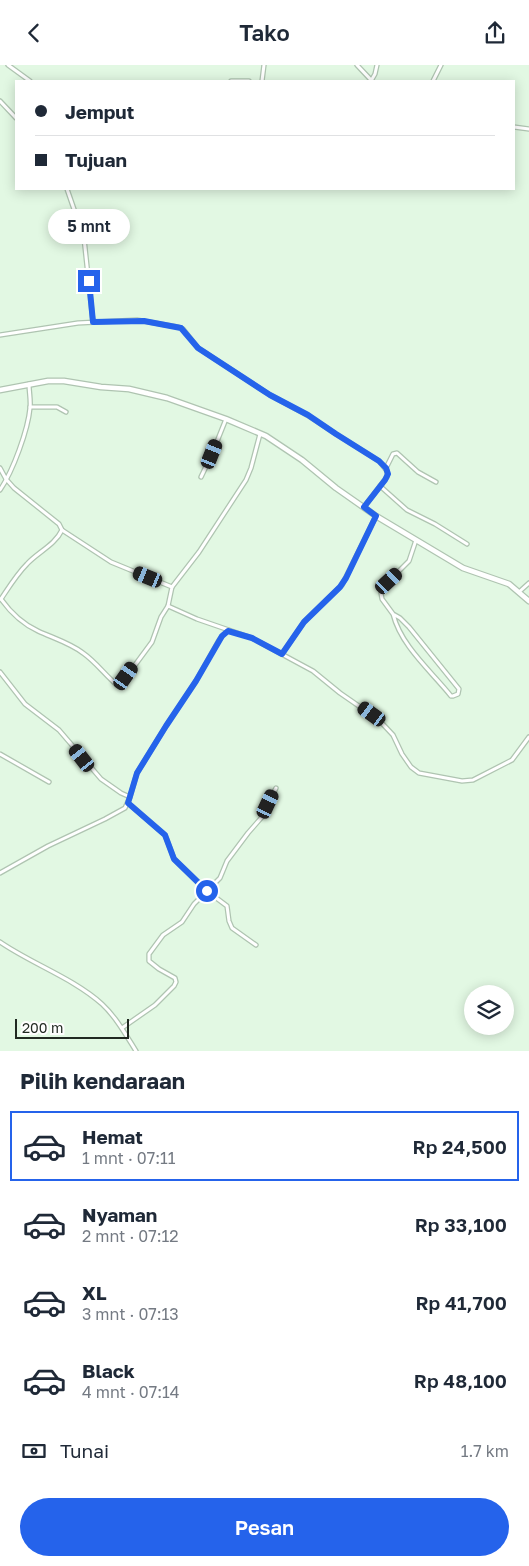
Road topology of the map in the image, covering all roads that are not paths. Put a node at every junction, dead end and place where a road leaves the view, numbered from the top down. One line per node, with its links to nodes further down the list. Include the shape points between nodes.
1 (8, 65): 6 (street)
2 (264, 65): 7 (street)
3 (357, 65): 8 (street)
4 (377, 65): 9 (street)
5 (441, 65): 10 (street)
6 (29, 80)
7 (262, 80)
8 (371, 80)
9 (372, 80)
10 (434, 80)
11 (0, 101): 12 (street)
12 (15, 117)
13 (515, 127): 14 (street)
14 (529, 129)
15 (66, 190): 16 (street, via 84,238)
16 (93, 322): 17 (street); 24 (street, via 144,321 181,328 198,348 270,395 308,415)
17 (0, 335)
18 (29, 384): 19 (street); 20 (street); 22 (street, via 64,381 129,389 167,398)
19 (0, 390)
20 (30, 407): 21 (street, via 57,407); 27 (street, via 24,437)
21 (66, 412)
22 (226, 419): 23 (street); 26 (street)
23 (260, 433): 31 (street); 37 (street, via 246,480)
24 (386, 468): 28 (street, via 393,454 397,453); 29 (street, via 388,477)
25 (0, 469): 27 (street)
26 (201, 477)
27 (6, 479): 30 (street); 33 (street)
28 (436, 482)
29 (380, 486): 31 (street); 35 (street, via 407,510)
30 (1, 487)
31 (364, 507): 32 (street)
32 (376, 516): 34 (street); 44 (street, via 342,585 304,622)
33 (62, 530): 37 (street, via 116,564); 39 (street, via 27,564)
34 (416, 540): 38 (street, via 463,568 506,582); 42 (street, via 407,563 382,590 382,599)
35 (467, 544)
36 (529, 583): 38 (street)
37 (172, 587): 41 (street)
38 (519, 591): 40 (street)
39 (0, 599): 41 (street, via 27,625 84,653 118,685 152,642)
40 (529, 601)
41 (168, 606): 43 (street)
42 (392, 614): 42 (street, via 409,627 458,687 458,694 451,696 409,646)
43 (228, 631): 44 (street, via 252,638); 50 (street, via 219,640 137,773)
44 (282, 654): 46 (street, via 312,671 379,720 393,735 411,767 419,773 473,780 512,761)
45 (0, 672): 50 (street, via 25,704 59,730 101,779)
46 (529, 737)
47 (0, 754): 48 (street)
48 (49, 782)
49 (276, 788): 53 (street, via 262,817 227,861 220,878)
50 (130, 797): 51 (street)
51 (128, 803): 52 (street, via 117,813 64,837); 53 (street, via 165,835 174,859)
52 (0, 873)
53 (207, 891): 55 (street, via 227,906 232,928); 56 (street, via 194,903 182,922 163,935 149,953 149,961 175,978 174,986 155,1005)
54 (0, 942): 56 (street, via 86,991)
55 (256, 945)
56 (122, 1028): 57 (street)
57 (136, 1051)

